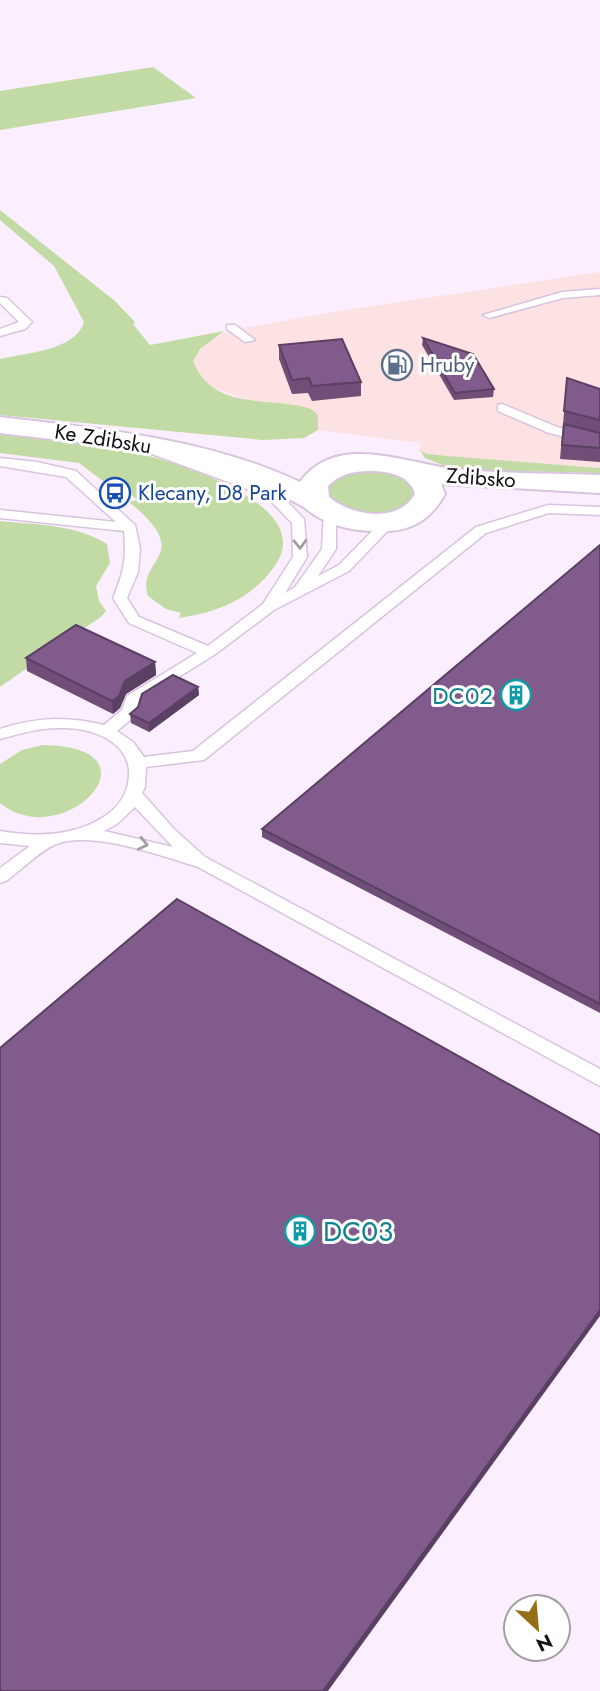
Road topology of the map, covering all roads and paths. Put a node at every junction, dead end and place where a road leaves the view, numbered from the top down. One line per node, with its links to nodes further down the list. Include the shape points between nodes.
1 (600, 292): 3 (lane, via 562,295)
2 (3, 300): 5 (lane, via 26,322)
3 (489, 315)
4 (231, 327): 6 (lane)
5 (0, 333)
6 (249, 340)
7 (502, 408): 10 (lane, via 553,430)
8 (0, 425): 9 (main road, Ke Zdibsku)
9 (127, 441): 11 (main road, Ke Zdibsku); 24 (lane, one-way to 24, via 271,493 299,522 300,557)
10 (600, 441)
11 (205, 458): 13 (main road, Ke Zdibsku, via 281,468); 17 (main road, Ke Zdibsku, via 264,477)
12 (0, 462): 22 (lane, via 71,474)
13 (341, 466): 14 (main road, Zdibsko, via 379,462); 17 (main road, via 316,480 311,491)
14 (413, 471): 15 (main road, Zdibsko, via 456,478); 18 (main road, via 429,488)
15 (550, 481): 16 (main road, Zdibsko); 18 (main road, Zdibsko, via 468,492)
16 (600, 484)
17 (321, 506): 21 (main road, Ke Zdibsku, via 364,522); 23 (lane, via 329,549)
18 (424, 506): 21 (main road, Zdibsko)
19 (600, 511): 28 (lane, via 548,509 481,530 198,756)
20 (0, 514): 22 (lane)
21 (390, 521): 23 (lane, via 344,568)
22 (130, 528): 25 (lane, via 131,572 120,598 134,620)
23 (301, 590): 24 (lane)
24 (269, 607): 25 (lane)
25 (209, 652): 26 (lane, via 133,699 130,712)
26 (106, 732): 27 (lane, via 74,723 37,724); 28 (lane, via 132,751)
27 (0, 734)
28 (138, 763): 29 (lane)
29 (135, 796): 30 (lane, via 114,818); 33 (lane, via 168,833)
30 (80, 835): 32 (lane); 33 (lane, one-way to 33, via 138,843)
31 (0, 836): 32 (lane)
32 (47, 842): 34 (lane)
33 (204, 863): 35 (lane)
34 (0, 877)
35 (600, 1078)

